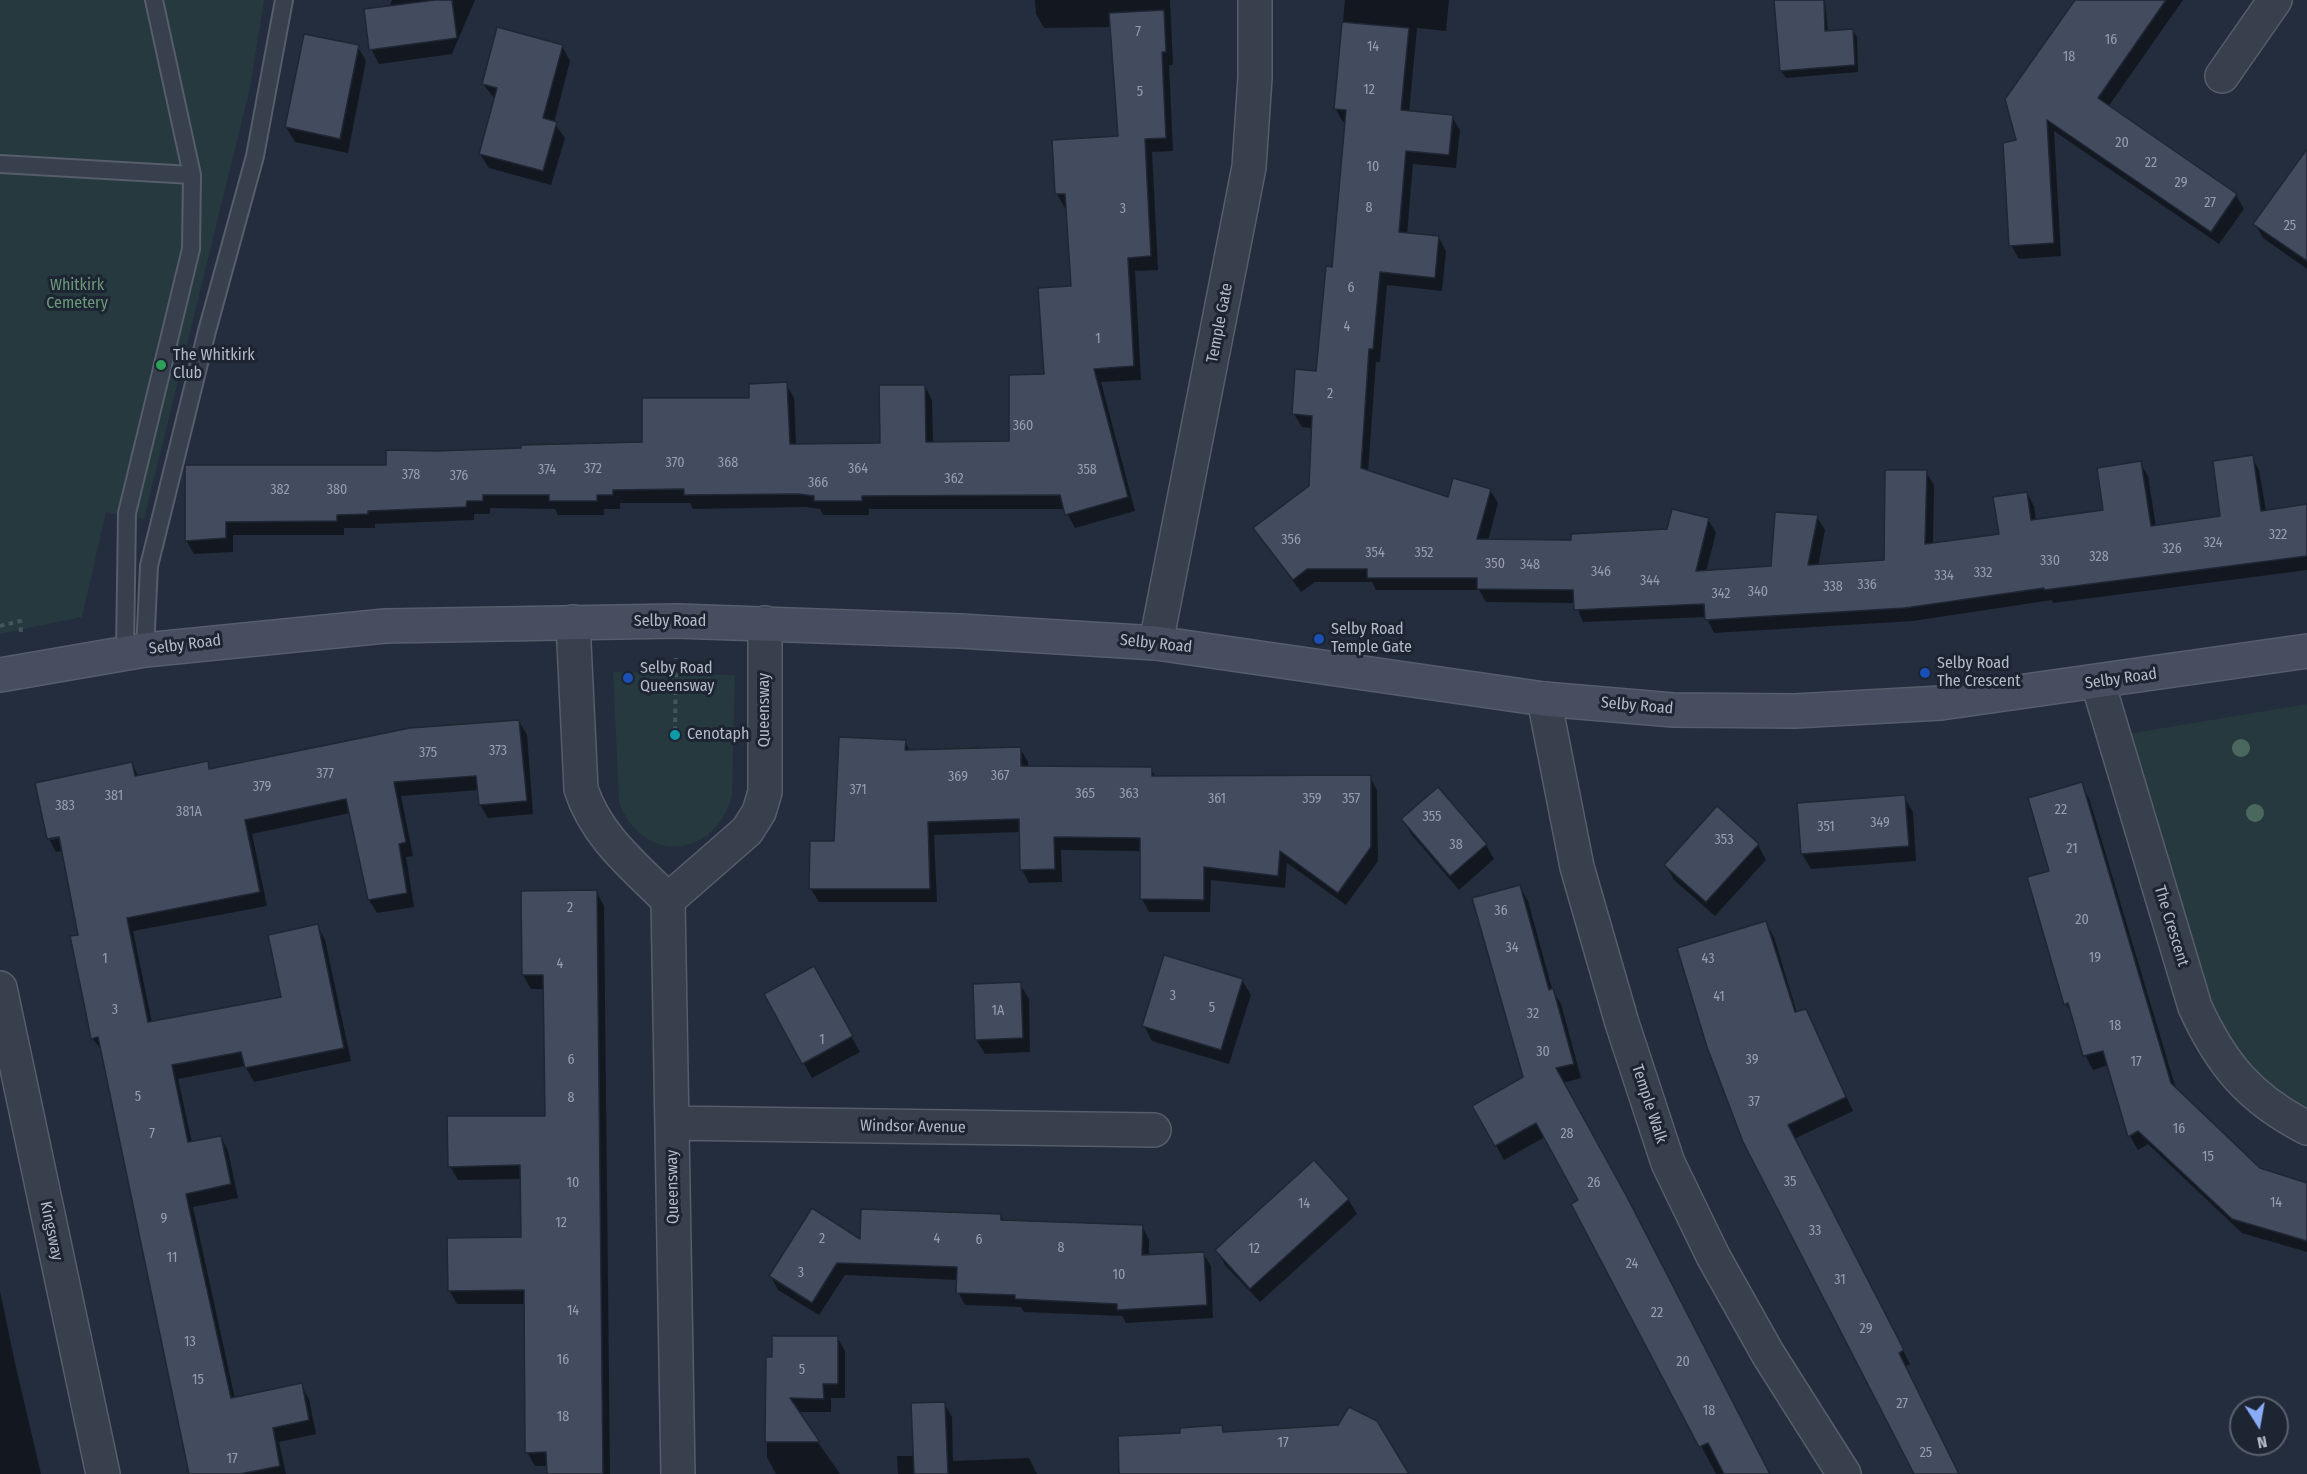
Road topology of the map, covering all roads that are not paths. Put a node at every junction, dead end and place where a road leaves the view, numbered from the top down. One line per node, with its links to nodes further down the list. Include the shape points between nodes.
1 (154, 0): 7 (lane)
2 (284, 0): 12 (lane, via 255,156 148,566)
3 (1255, 0): 10 (street, Temple Gate, via 1249,167)
4 (2276, 0): 5 (street)
5 (2223, 76)
6 (0, 164): 7 (lane)
7 (192, 175): 12 (lane, via 191,249 127,513)
8 (573, 622): 9 (main road, Selby Road); 12 (main road, Selby Road, via 385,626); 16 (street, via 581,789 602,833)
9 (765, 623): 10 (main road, Selby Road); 16 (street, Queensway, via 765,792 759,812 747,831)
10 (1156, 643): 15 (main road, Selby Road)
11 (2307, 651): 14 (main road, Selby Road)
12 (135, 652): 13 (main road, Selby Road)
13 (0, 675)
14 (2098, 683): 15 (main road, Selby Road, via 1941,703 1795,711 1673,710); 19 (street, The Crescent, via 2195,1006 2209,1037 2227,1066 2250,1091)
15 (1544, 699): 23 (street, Temple Walk, via 1577,867 1668,1163 1713,1256 1768,1354)
16 (668, 900): 18 (street, Queensway)
17 (0, 988): 21 (street, Kingsway)
18 (672, 1123): 20 (street, Windsor Avenue); 22 (street, Queensway)
19 (2307, 1128)
20 (1154, 1130)
21 (103, 1474)
22 (678, 1474)
23 (1844, 1474)

